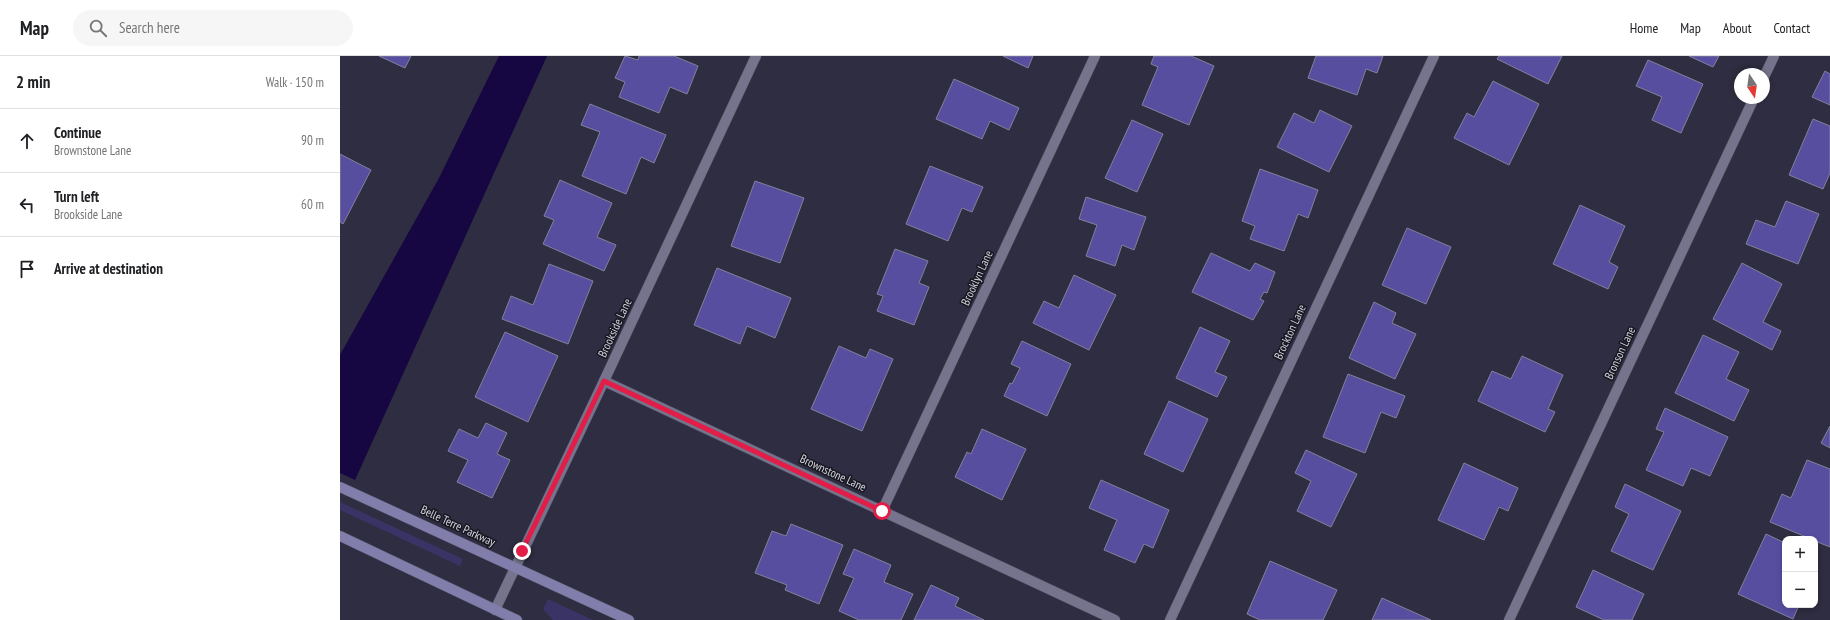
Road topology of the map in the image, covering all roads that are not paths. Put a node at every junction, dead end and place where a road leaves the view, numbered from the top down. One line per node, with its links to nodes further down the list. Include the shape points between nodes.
1 (756, 56): 7 (street, Brookside Lane)
2 (1095, 56): 9 (street, Brooklyn Lane)
3 (1434, 56): 16 (street, Brockton Lane)
4 (1774, 56): 5 (street)
5 (1768, 68)
6 (1751, 104): 17 (street, Bronson Lane)
7 (604, 381): 9 (street, Brownstone Lane); 11 (street, Brookside Lane)
8 (340, 487): 11 (main road, Belle Terre Parkway)
9 (882, 511): 15 (street, Brownstone Lane)
10 (340, 536): 12 (main road)
11 (515, 567): 12 (street, Brookside Lane); 14 (main road, Belle Terre Parkway)
12 (495, 610): 13 (main road)
13 (517, 620)
14 (629, 620)
15 (1115, 620)
16 (1170, 620)
17 (1510, 620)

